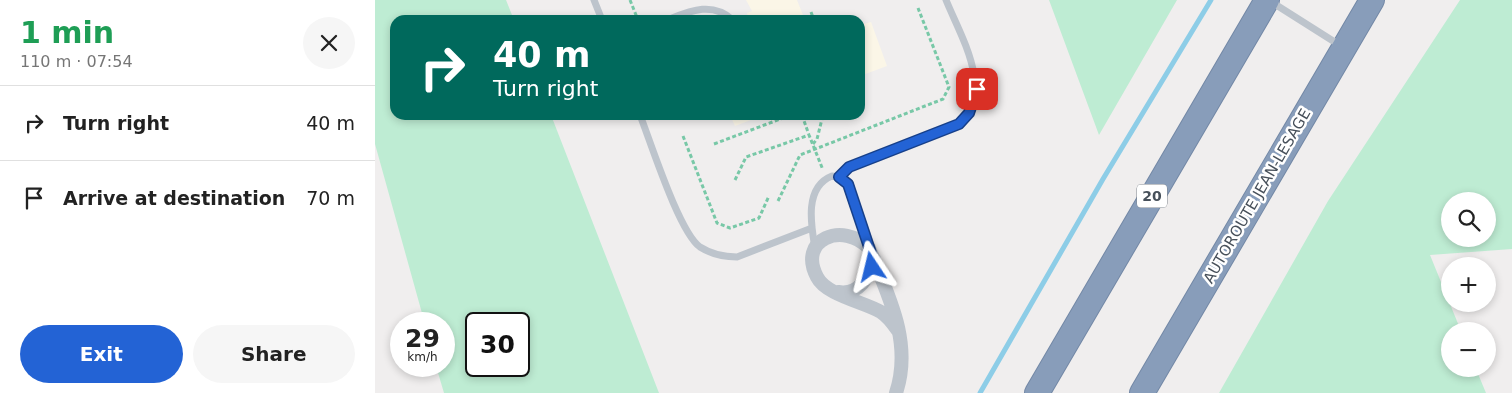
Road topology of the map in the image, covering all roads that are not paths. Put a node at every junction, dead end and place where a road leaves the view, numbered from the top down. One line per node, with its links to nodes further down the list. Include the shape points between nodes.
1 (594, 0): 5 (lane)
2 (946, 0): 10 (lane, via 976,80 969,113 959,124 849,167)
3 (1268, 0): 8 (lane); 17 (highway, 20)
4 (1372, 0): 8 (highway, AUTOROUTE JEAN-LESAGE)
5 (600, 15)
6 (683, 15): 7 (lane, via 705,8)
7 (725, 15)
8 (1344, 48): 18 (highway, AUTOROUTE JEAN-LESAGE)
9 (642, 120): 11 (lane, via 683,225 700,247 726,257 737,257)
10 (839, 177): 11 (lane, via 826,179 815,193 811,206); 13 (lane, via 848,184)
11 (812, 228): 12 (lane)
12 (815, 250): 13 (street, via 827,236 837,234 861,240); 14 (street, via 813,260 817,278)
13 (871, 253): 14 (street, via 869,276 857,288 842,293); 15 (street)
14 (833, 291): 15 (street, via 883,313)
15 (899, 332): 16 (street, via 903,374)
16 (896, 393)
17 (1037, 393)
18 (1142, 393)

